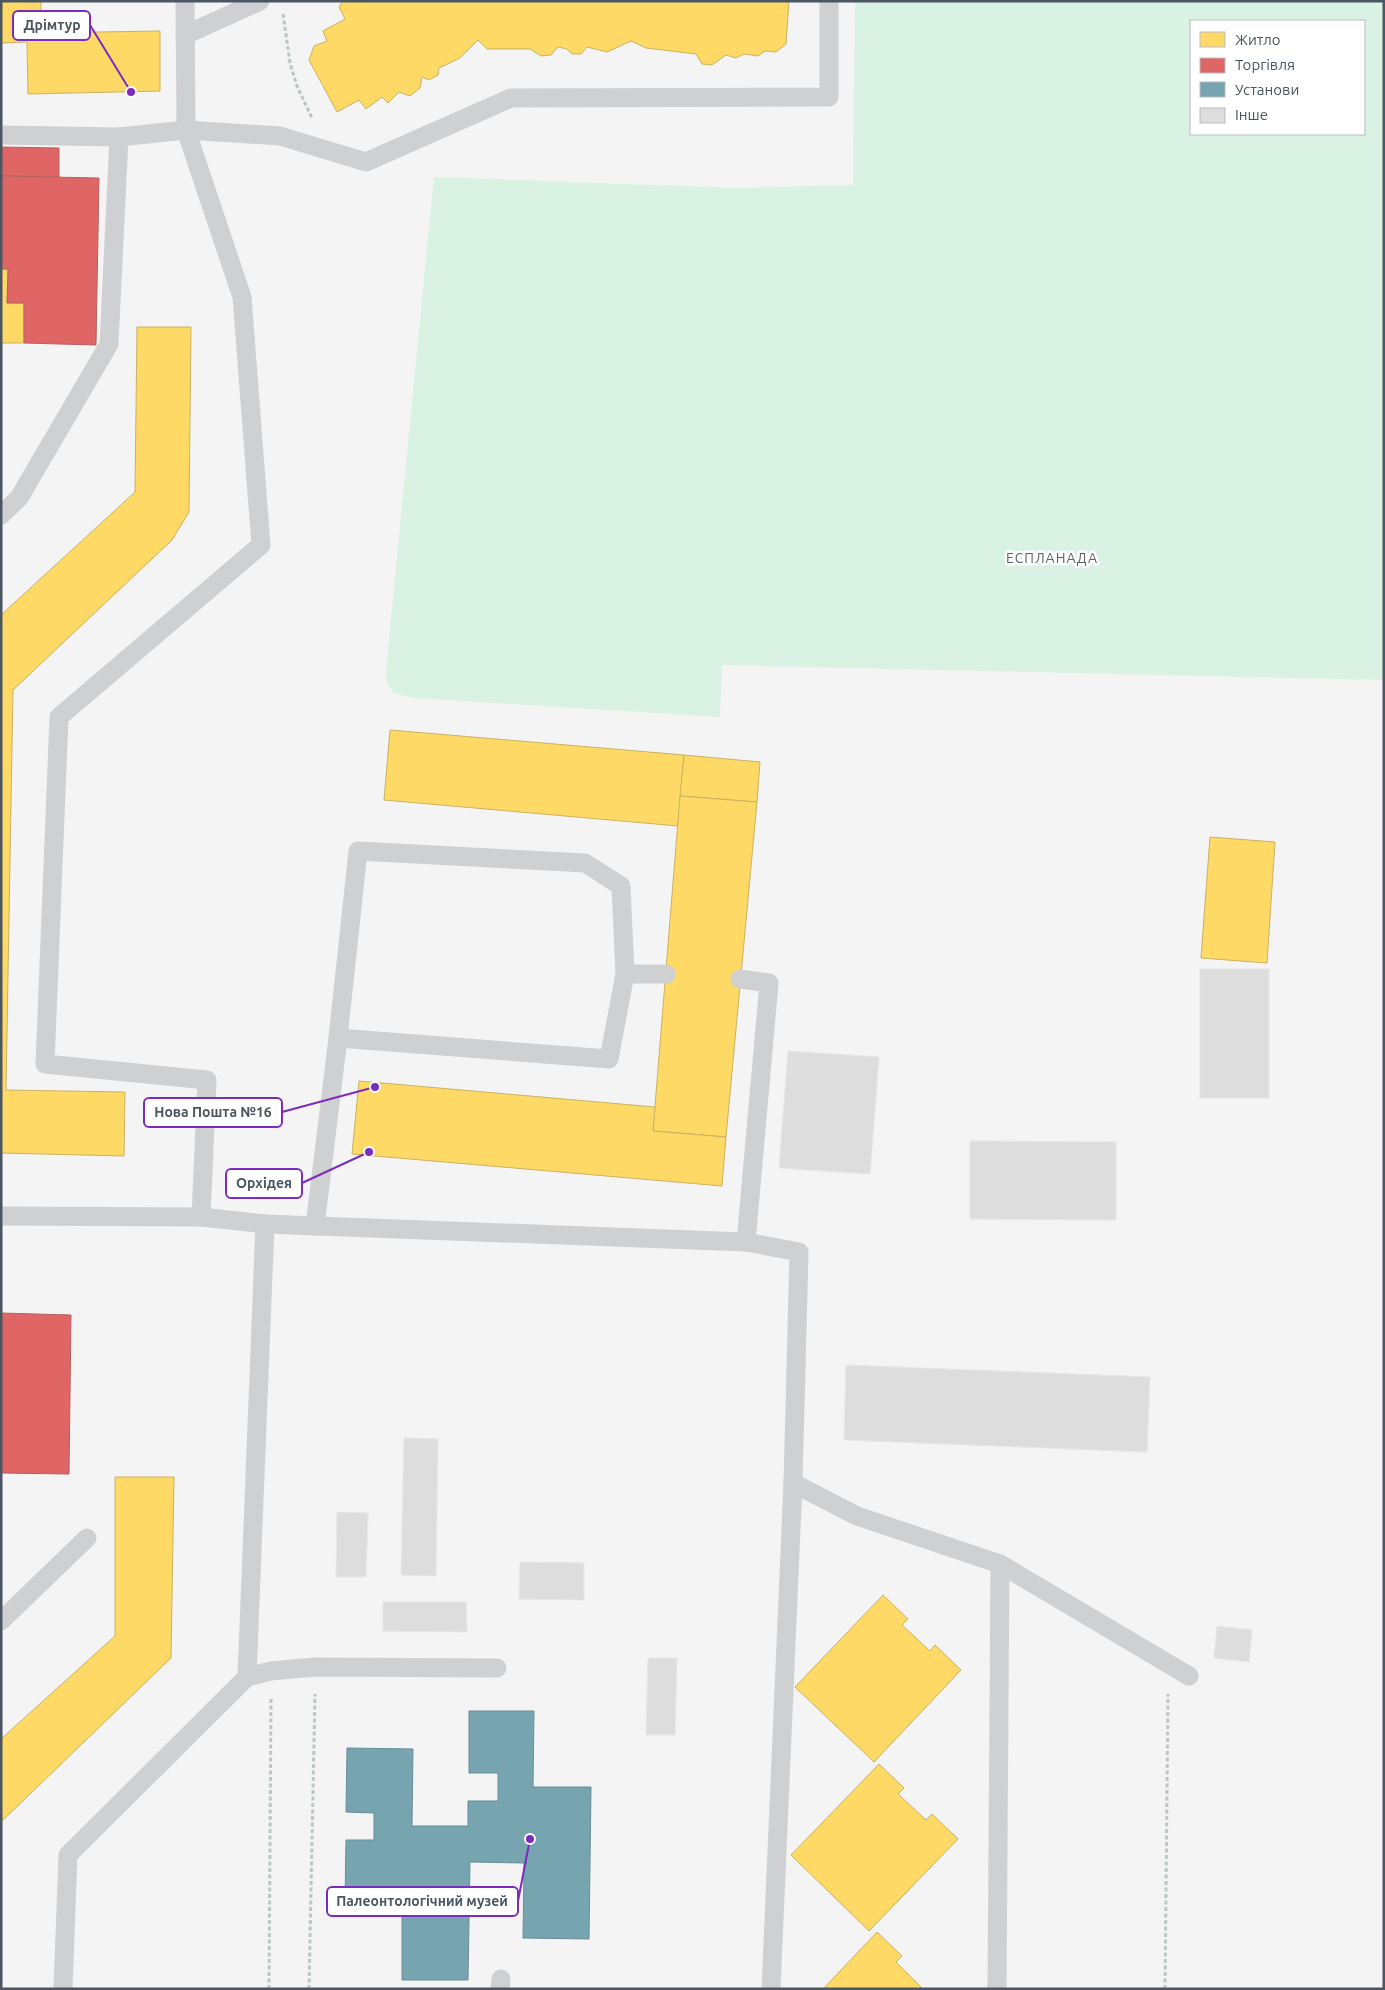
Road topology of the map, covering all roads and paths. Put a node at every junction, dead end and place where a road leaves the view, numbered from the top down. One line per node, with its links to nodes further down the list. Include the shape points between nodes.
1 (185, 1): 4 (lane)
2 (260, 1): 4 (lane)
3 (829, 1): 5 (lane, via 828,97 511,98 366,162 280,136)
4 (185, 35): 5 (lane)
5 (186, 130): 7 (lane); 17 (lane, via 242,297 261,544 59,717 45,1064 207,1080)
6 (1, 135): 7 (lane)
7 (119, 137): 8 (lane, via 109,344 19,498)
8 (1, 515)
9 (358, 851): 10 (lane); 11 (lane, via 586,863 621,886); 15 (lane)
10 (342, 864)
11 (625, 974): 12 (lane); 15 (lane, via 609,1059)
12 (666, 974)
13 (740, 979): 20 (lane, via 769,983)
14 (324, 1014): 15 (lane)
15 (338, 1038): 19 (lane)
16 (1, 1216): 17 (lane)
17 (201, 1217): 18 (lane)
18 (265, 1224): 19 (lane); 30 (lane)
19 (315, 1226): 20 (lane)
20 (746, 1242): 21 (lane, via 799,1252)
21 (793, 1483): 23 (lane, via 857,1516); 34 (lane)
22 (87, 1538): 24 (lane)
23 (1000, 1564): 25 (lane); 35 (lane)
24 (1, 1621)
25 (1168, 1664): 29 (lane); 36 (path)
26 (315, 1667): 27 (lane); 28 (lane); 33 (path)
27 (497, 1668)
28 (271, 1671): 30 (lane); 32 (path)
29 (1189, 1676)
30 (247, 1677): 31 (lane, via 68,1856)
31 (62, 1989)
32 (269, 1989)
33 (309, 1989)
34 (771, 1989)
35 (997, 1989)
36 (1165, 1989)

